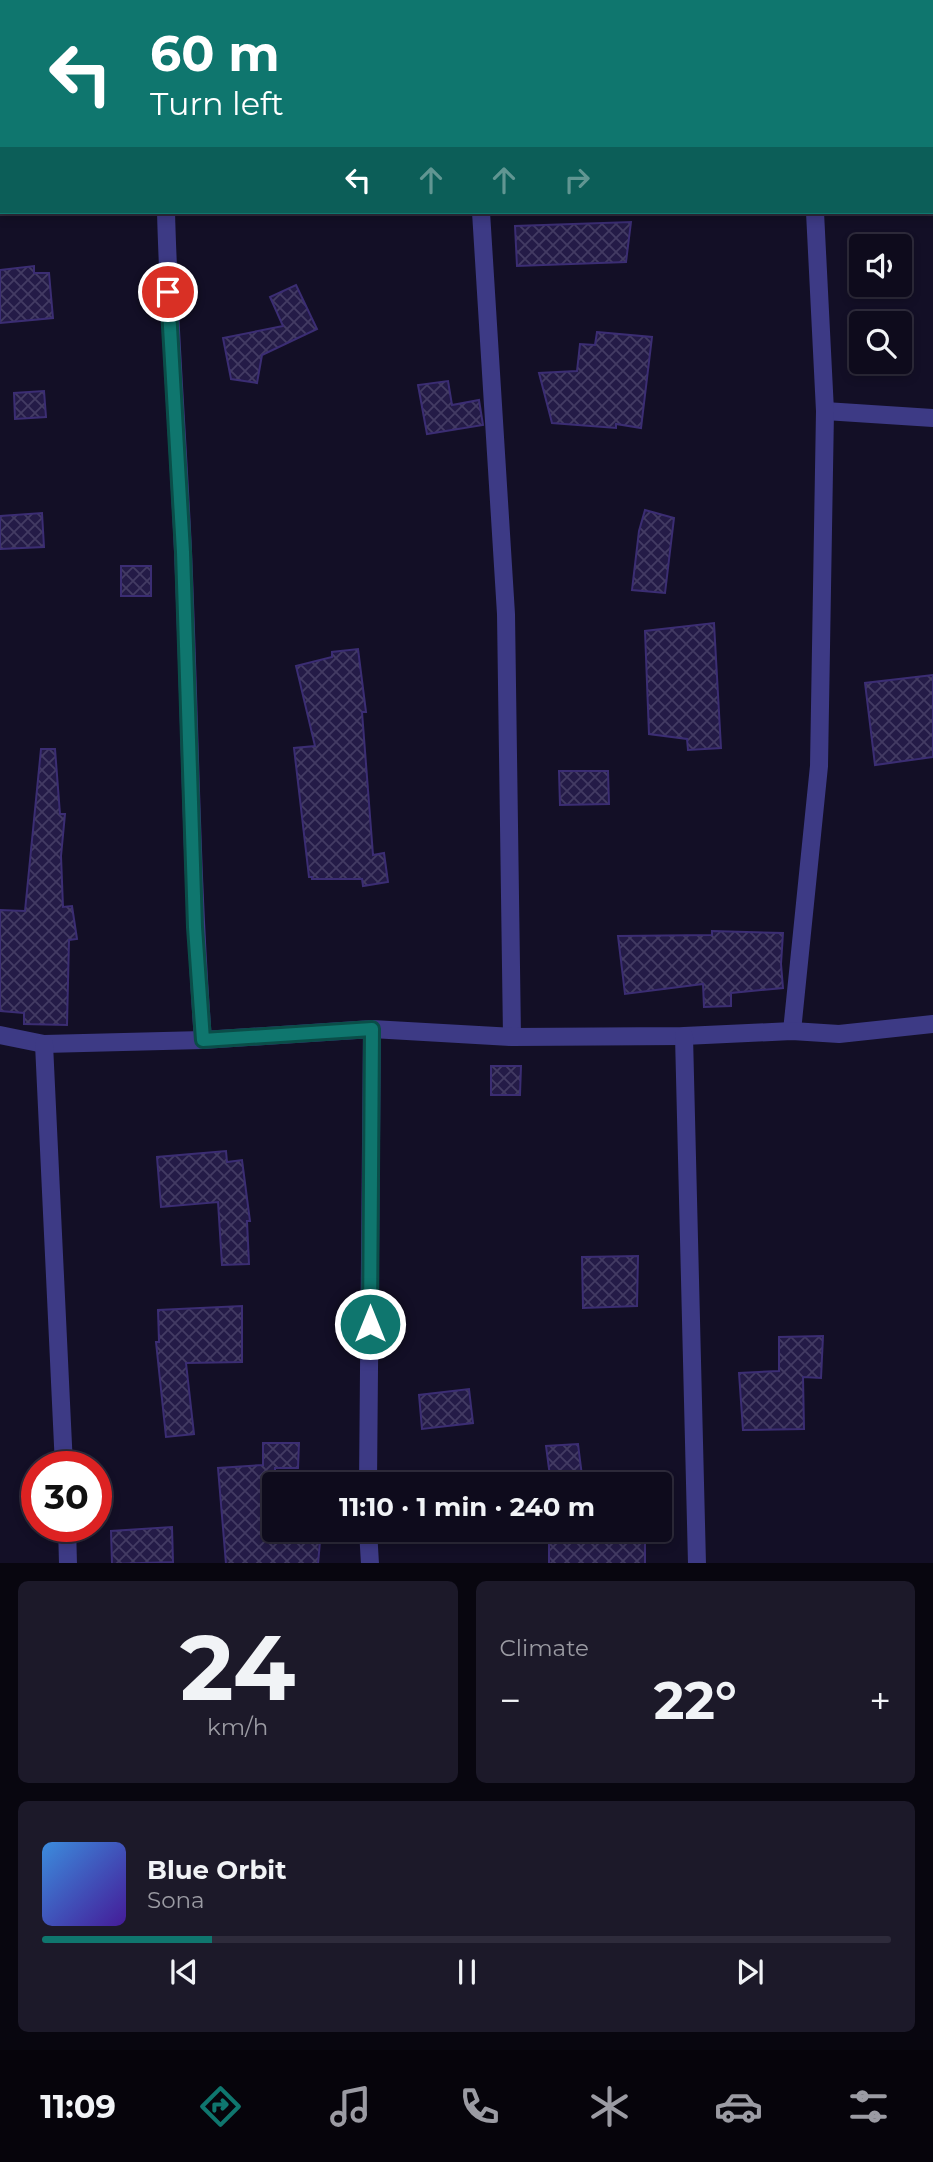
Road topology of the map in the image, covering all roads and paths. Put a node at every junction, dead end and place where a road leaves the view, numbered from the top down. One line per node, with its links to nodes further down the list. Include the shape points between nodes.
1 (166, 214): 12 (street)
2 (481, 214): 11 (street, via 506,614)
3 (815, 214): 4 (street)
4 (825, 411): 5 (street); 8 (street, via 819,766)
5 (933, 418)
6 (933, 1024): 8 (street, via 839,1034)
7 (372, 1029): 11 (street); 12 (street); 15 (street)
8 (792, 1031): 10 (street)
9 (0, 1035): 13 (street)
10 (684, 1036): 11 (street); 20 (street)
11 (512, 1037)
12 (203, 1040): 13 (street)
13 (44, 1044): 14 (street)
14 (63, 1451)
15 (368, 1472)
16 (67, 1542): 18 (street)
17 (369, 1542): 19 (street)
18 (68, 1563)
19 (370, 1563)
20 (697, 1563)

